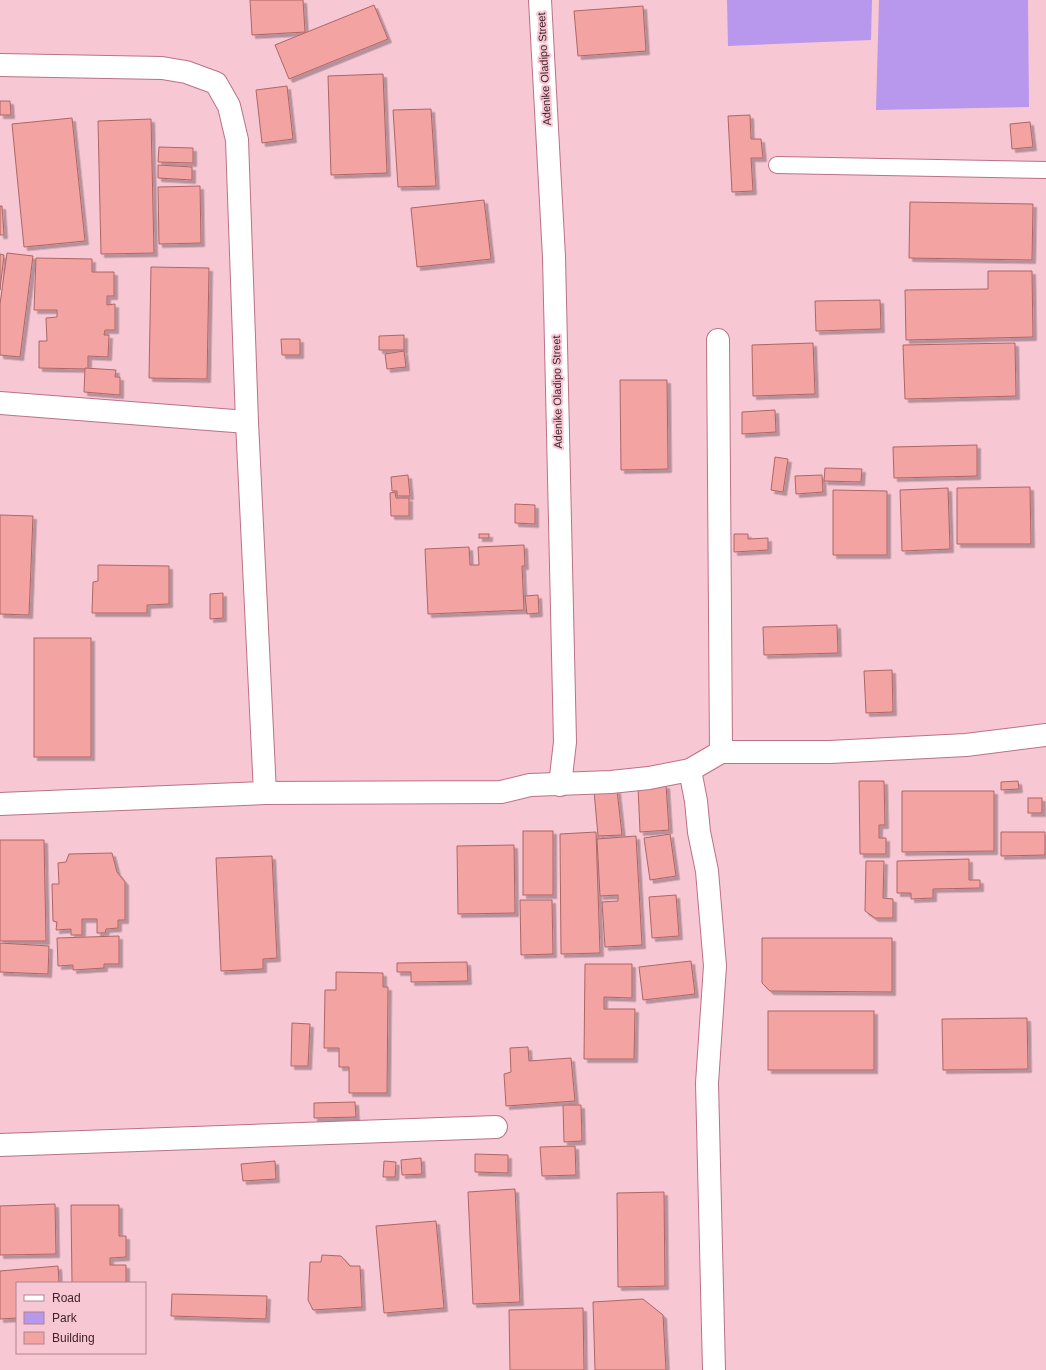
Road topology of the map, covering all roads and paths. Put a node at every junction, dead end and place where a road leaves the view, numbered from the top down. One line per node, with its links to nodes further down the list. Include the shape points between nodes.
1 (540, 0): 11 (street, Adenike Oladipo Street, via 554,257 565,742)
2 (0, 65): 7 (street, via 162,68 186,72 216,83 229,106 238,140)
3 (777, 165): 4 (lane)
4 (1046, 170)
5 (718, 340): 9 (street)
6 (0, 403): 7 (street)
7 (247, 422): 12 (street)
8 (1046, 734): 9 (street, via 966,746 830,752)
9 (721, 752): 10 (street)
10 (690, 770): 11 (street, via 649,778); 16 (street, via 707,871 715,966 707,1083)
11 (560, 785): 12 (street, via 530,785 501,792)
12 (265, 793): 13 (street)
13 (0, 804)
14 (496, 1127): 15 (street)
15 (0, 1145)
16 (714, 1370)

